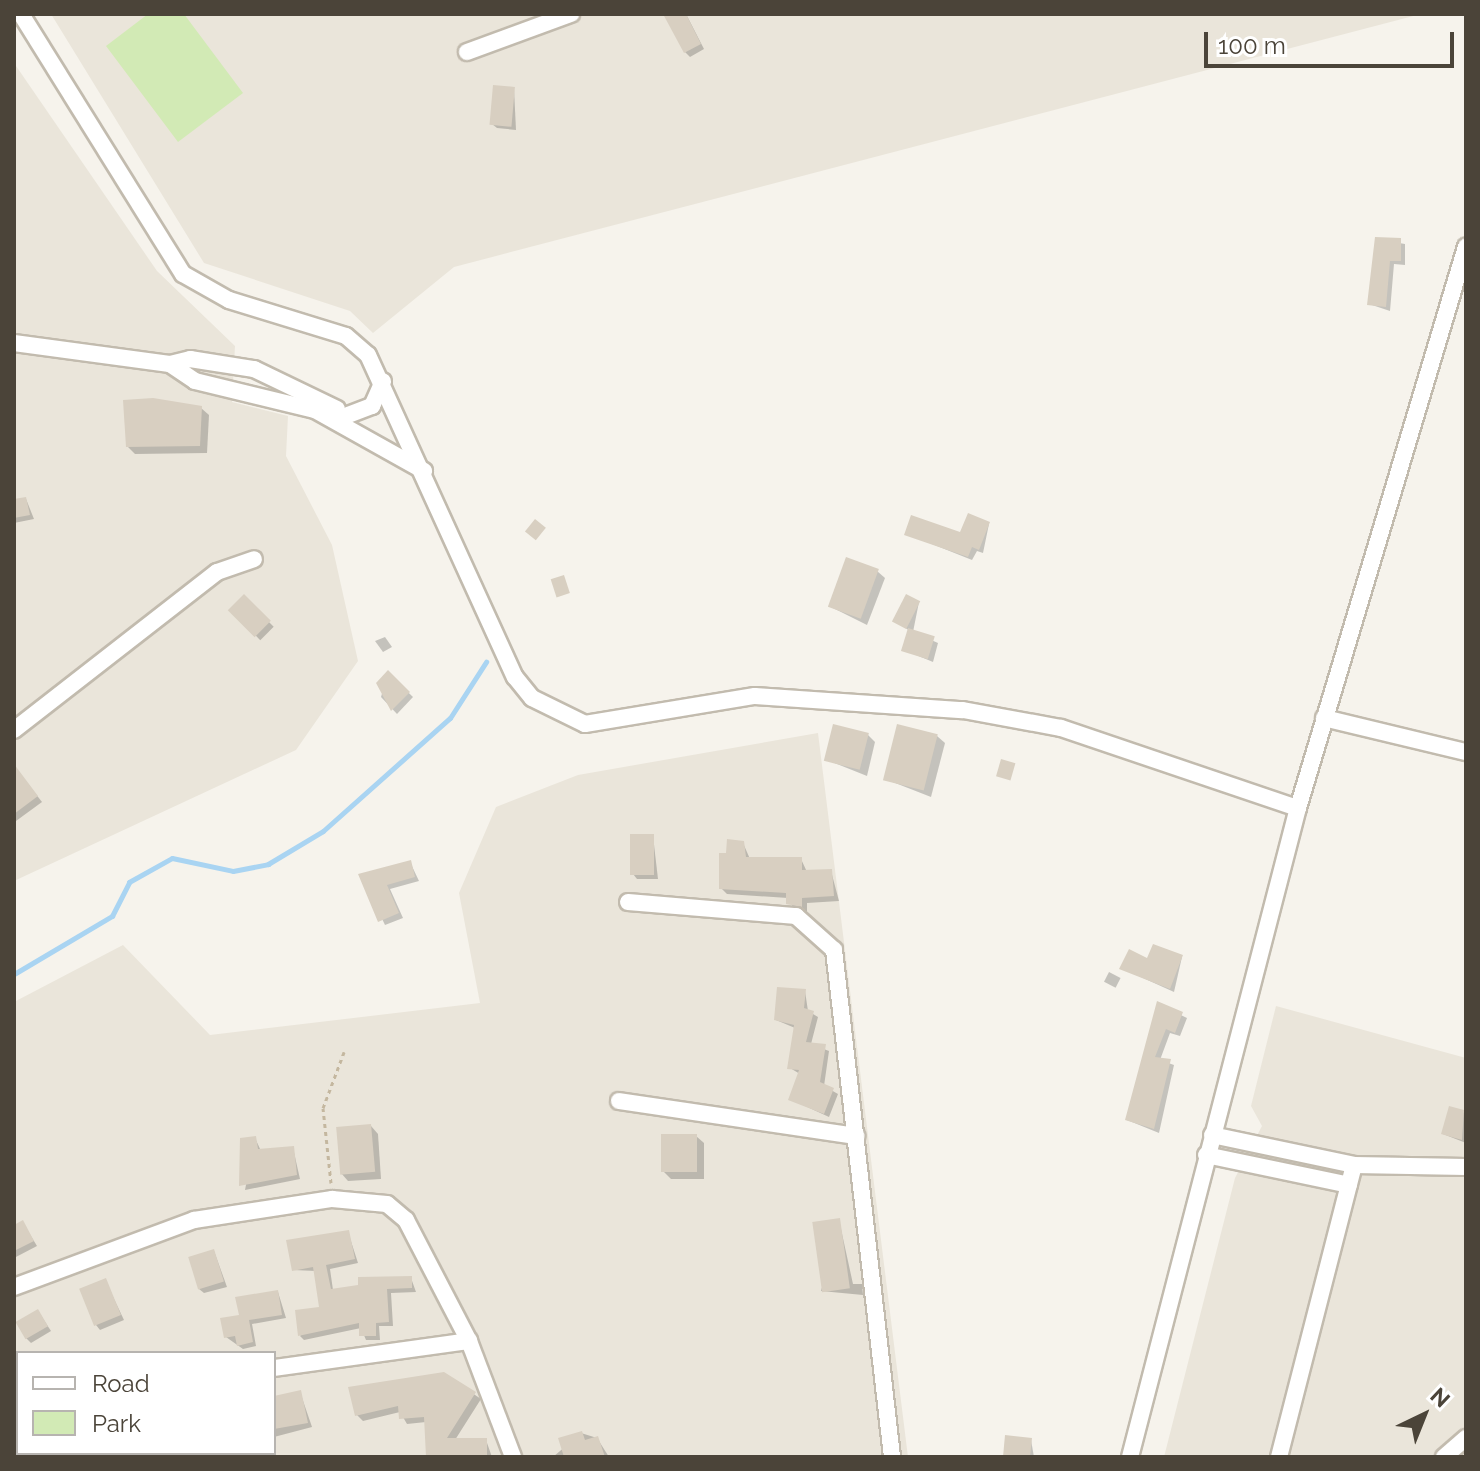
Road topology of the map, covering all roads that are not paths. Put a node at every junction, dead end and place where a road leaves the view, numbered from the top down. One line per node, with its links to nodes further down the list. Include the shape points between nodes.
1 (21, 14): 8 (street, via 183,274 229,300 346,336)
2 (571, 14): 3 (street)
3 (467, 52)
4 (1466, 247): 5 (street)
5 (1463, 267): 13 (street)
6 (14, 343): 7 (street)
7 (170, 364): 9 (street, via 190,359 254,369); 11 (street, via 195,381 315,410)
8 (383, 381): 9 (street, via 372,406); 10 (street)
9 (348, 415): 10 (street, via 387,440)
10 (410, 441): 11 (street)
11 (424, 471): 16 (street, via 515,677 532,698 585,724 755,696 963,710 1061,728)
12 (254, 559): 14 (street, via 217,572)
13 (1324, 718): 15 (street); 16 (street)
14 (14, 730)
15 (1466, 752)
16 (1298, 808): 19 (street)
17 (628, 902): 20 (street, via 796,916 825,935 837,966)
18 (619, 1101): 20 (street)
19 (1212, 1135): 21 (street); 22 (street)
20 (856, 1136): 30 (street)
21 (1206, 1155): 24 (street); 31 (street)
22 (1354, 1165): 23 (street); 24 (street)
23 (1466, 1167)
24 (1349, 1185): 32 (street)
25 (14, 1287): 26 (street, via 194,1220 332,1199 387,1204 406,1220)
26 (469, 1341): 27 (street); 29 (street)
27 (276, 1368)
28 (1466, 1438): 33 (street)
29 (513, 1457)
30 (892, 1457)
31 (1130, 1457)
32 (1279, 1457)
33 (1444, 1457)

